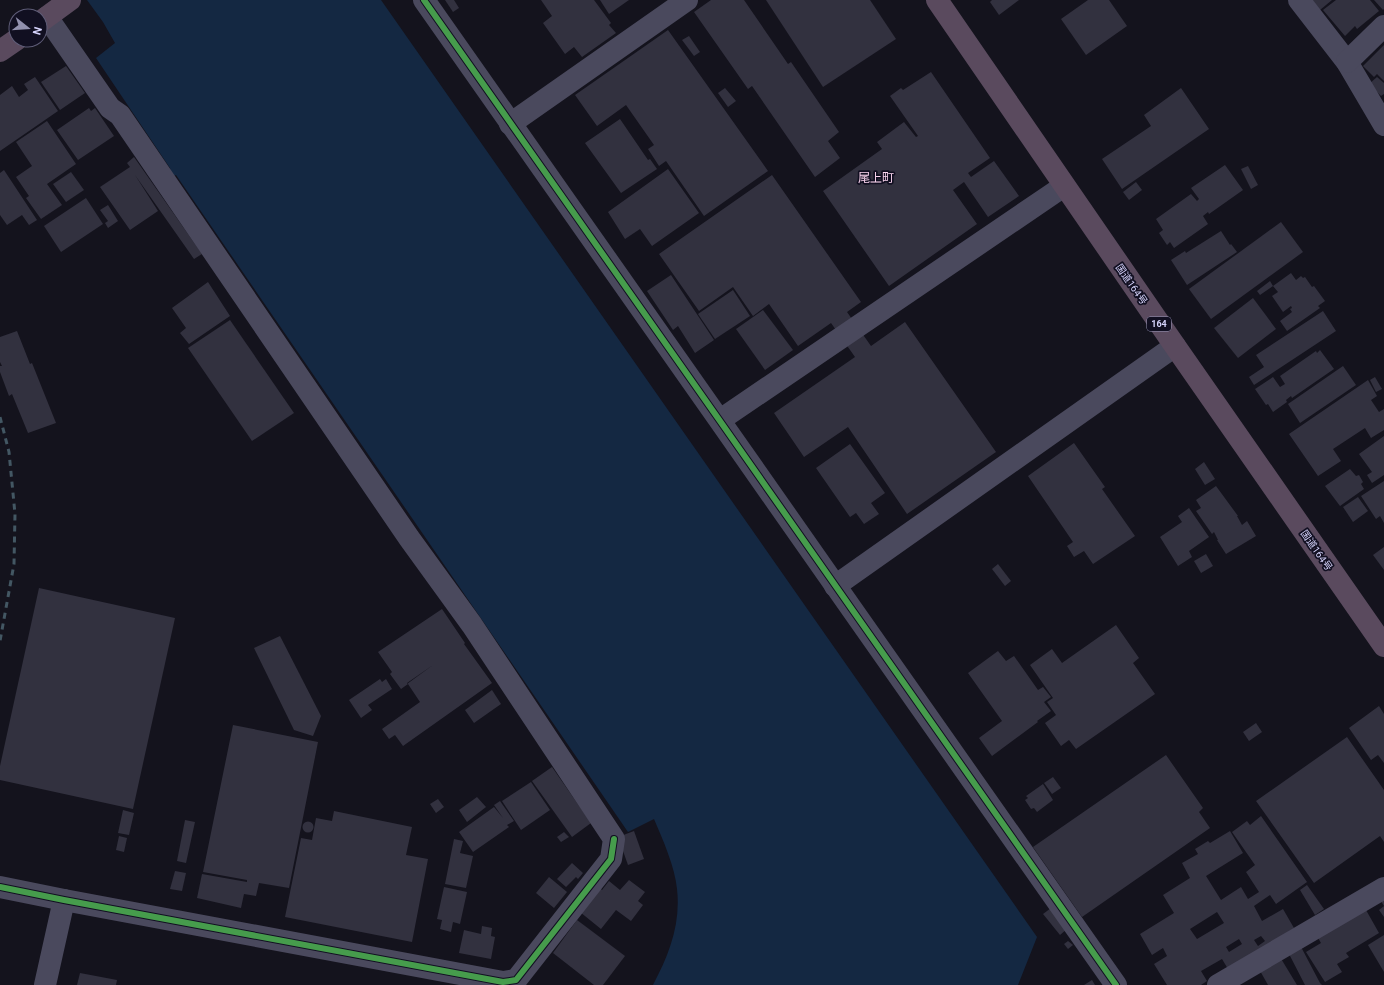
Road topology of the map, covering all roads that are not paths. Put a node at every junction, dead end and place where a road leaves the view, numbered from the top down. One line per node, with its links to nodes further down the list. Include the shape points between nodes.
1 (70, 0): 6 (highway)
2 (424, 0): 10 (street)
3 (687, 0): 10 (street)
4 (937, 0): 12 (highway, 国道164号 / 164)
5 (1299, 0): 9 (street)
6 (48, 17)
7 (48, 25): 19 (street, via 110,108 120,115 472,625 614,839 610,858 516,980 503,982)
8 (1384, 26): 9 (street)
9 (1347, 62): 11 (street)
10 (510, 124): 14 (street)
11 (1384, 125)
12 (1064, 186): 13 (highway, 国道164号 / 164); 14 (street)
13 (1175, 346): 15 (street); 16 (highway, 国道164号 / 164)
14 (720, 420): 15 (street)
15 (835, 586): 21 (street)
16 (1384, 646)
17 (0, 887): 19 (street)
18 (1384, 888): 22 (street)
19 (64, 900): 20 (street)
20 (45, 985)
21 (1116, 985)
22 (1218, 985)

